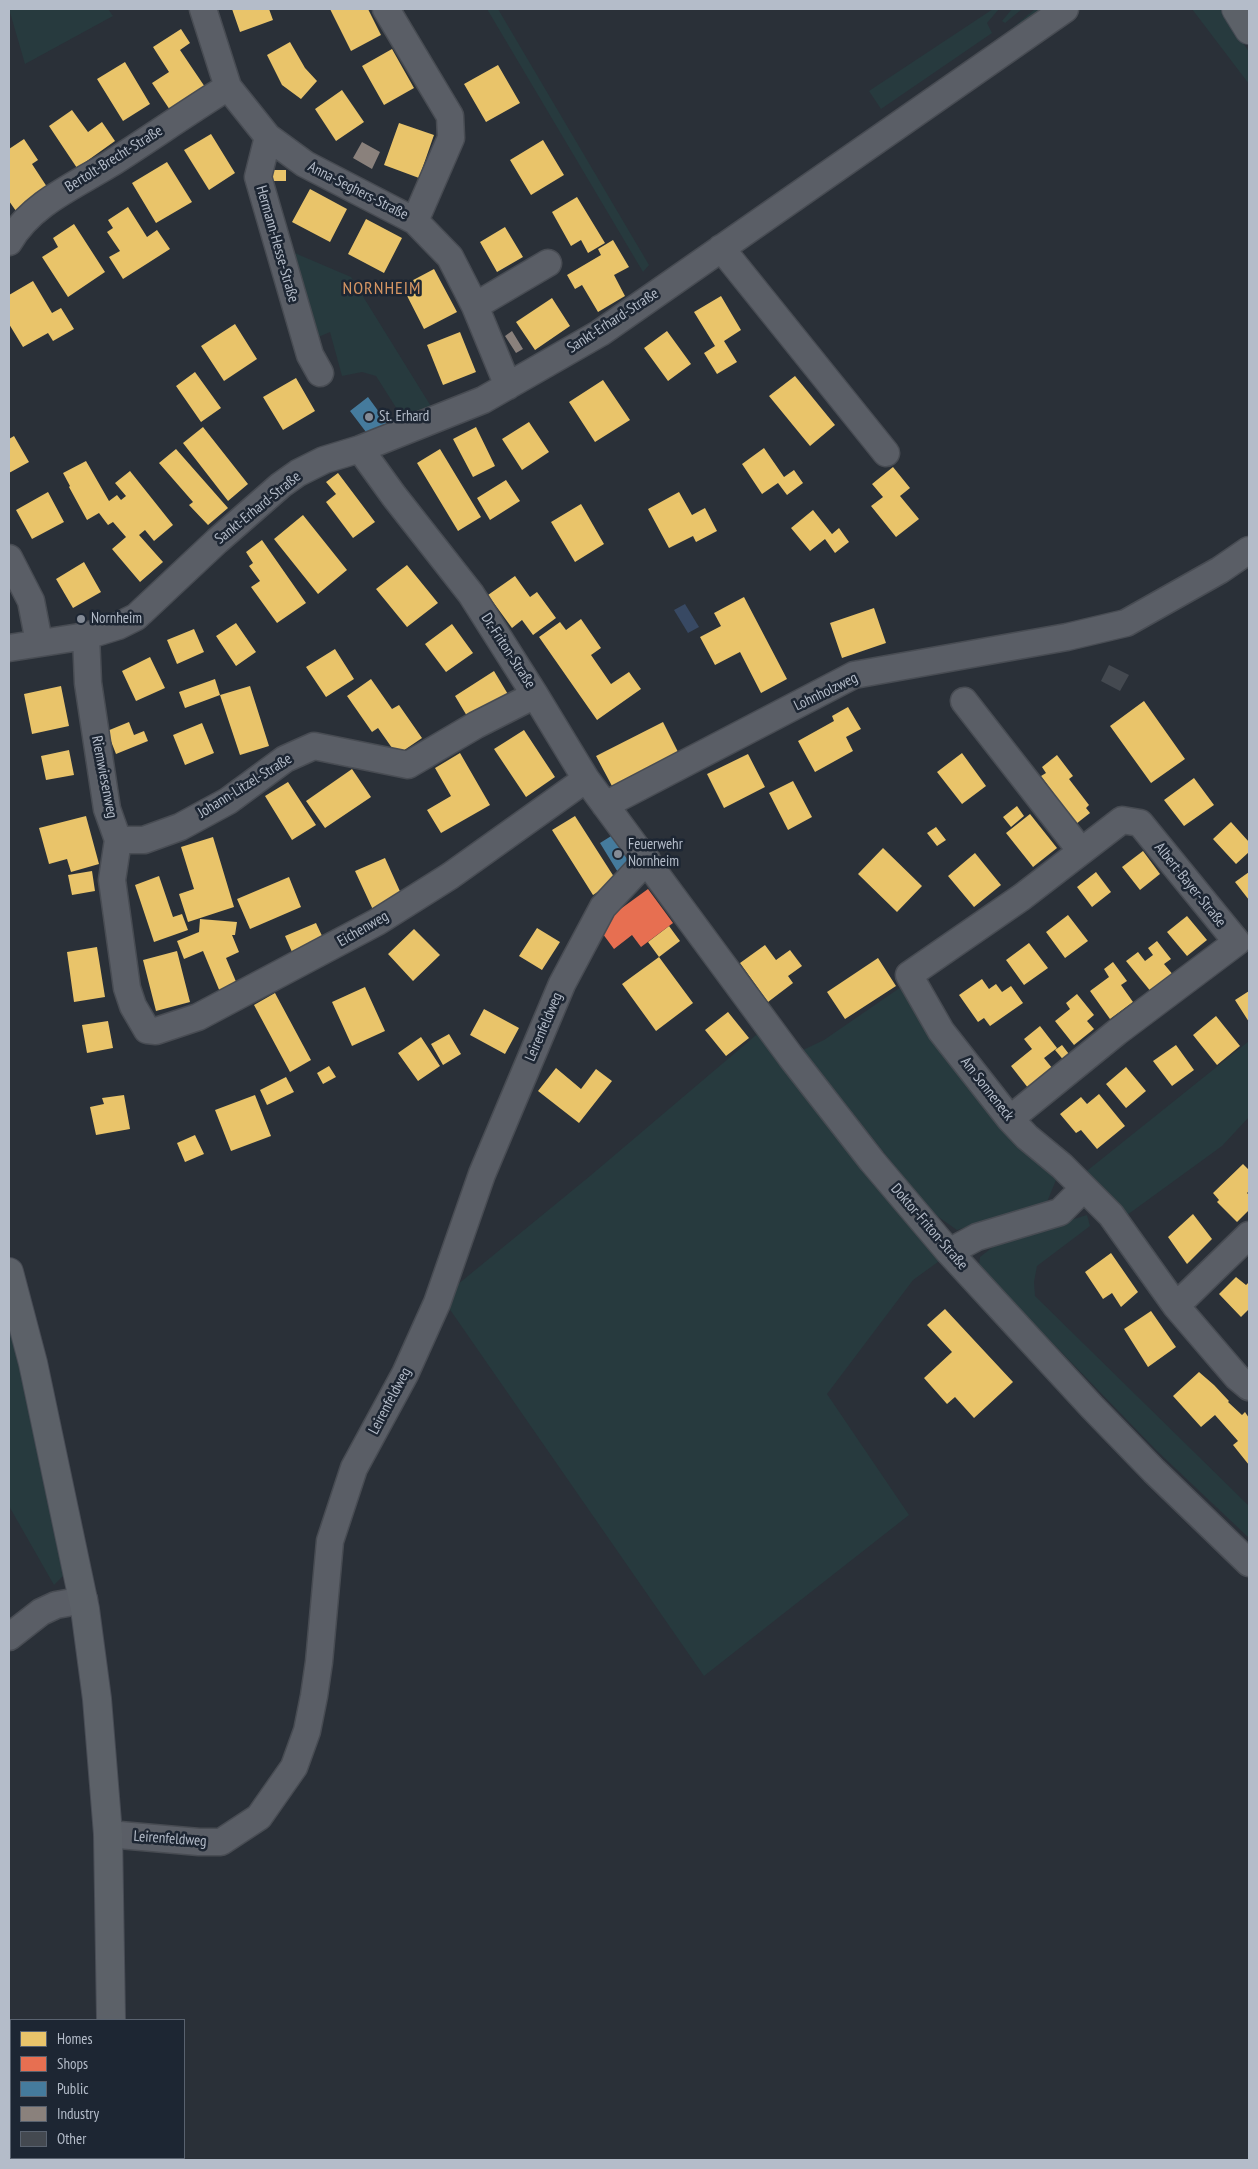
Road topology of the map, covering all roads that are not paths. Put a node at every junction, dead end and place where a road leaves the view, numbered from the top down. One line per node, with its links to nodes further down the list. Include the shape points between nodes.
1 (203, 9): 6 (street)
2 (386, 9): 8 (street, via 450,116 451,138)
3 (1064, 9): 10 (street, Sankt-Erhard-Straße)
4 (1236, 9): 5 (main road)
5 (1249, 30)
6 (228, 87): 7 (street); 9 (street, Bertolt-Brecht-Straße, via 44,203)
7 (268, 137): 8 (street, Anna-Seghers-Straße, via 305,164); 13 (street, Hermann-Hesse-Straße, via 258,177 310,355)
8 (415, 221): 12 (street, Anna-Seghers-Straße, via 450,257)
9 (9, 242)
10 (721, 248): 14 (street, Sankt-Erhard-Straße, via 600,334); 16 (street)
11 (548, 264): 12 (street)
12 (475, 306): 14 (street, Anna-Seghers-Straße)
13 (320, 373)
14 (508, 386): 15 (street, Sankt-Erhard-Straße, via 483,400)
15 (360, 449): 19 (street, Sankt-Erhard-Straße, via 324,460 281,485 140,614 118,626); 22 (street, Dr.-Friton-Straße, via 471,594)
16 (886, 452)
17 (1249, 550): 25 (street, Lohnholzweg, via 1220,570 1126,622 1068,637 854,675)
18 (9, 558): 20 (street, via 31,601)
19 (86, 636): 20 (street, Sankt-Erhard-Straße); 26 (street, Riemwiesenweg, via 88,683 107,809)
20 (39, 642): 21 (street, Sankt-Erhard-Straße)
21 (9, 648)
22 (535, 695): 24 (street, Dr.-Friton-Straße); 26 (street, Johann-Litzel-Straße, via 408,765 314,746 285,759 228,801 180,826 144,840)
23 (964, 701): 27 (street)
24 (586, 778): 25 (street, Dr.-Friton-Straße); 30 (street, Eichenweg, via 450,876 377,922 198,1017 156,1031 147,1030)
25 (605, 805): 28 (street, Dr.-Friton-Straße)
26 (118, 840): 30 (street, Riemwiesenweg, via 112,880 126,988)
27 (1081, 851): 29 (street, Albert-Bayer-Straße, via 1022,897); 31 (street, Albert-Bayer-Straße, via 1122,820 1140,823 1236,942)
28 (647, 860): 34 (street, Doktor-Friton-Straße, via 820,1094); 41 (street, Leirenfeldweg, via 603,907 562,984 482,1174 437,1303 405,1374 354,1468 330,1540 314,1696 307,1731 294,1767 259,1817 221,1842)
29 (909, 975): 31 (street, Am Sonneneck, via 941,1030)
30 (132, 1006)
31 (1010, 1119): 32 (street, Am Sonneneck)
32 (1083, 1189): 34 (street, via 1060,1212 978,1237); 36 (street, Am Sonneneck, via 1111,1215)
33 (1249, 1235): 36 (street)
34 (949, 1252): 38 (street, Doktor-Friton-Straße, via 1154,1472)
35 (9, 1272): 39 (main road, via 33,1363)
36 (1176, 1306): 37 (street, Am Sonneneck)
37 (1249, 1387)
38 (1249, 1563)
39 (84, 1600): 40 (street, via 41,1612); 41 (main road, via 97,1699)
40 (9, 1637)
41 (108, 1834): 42 (main road)
42 (112, 2019)

